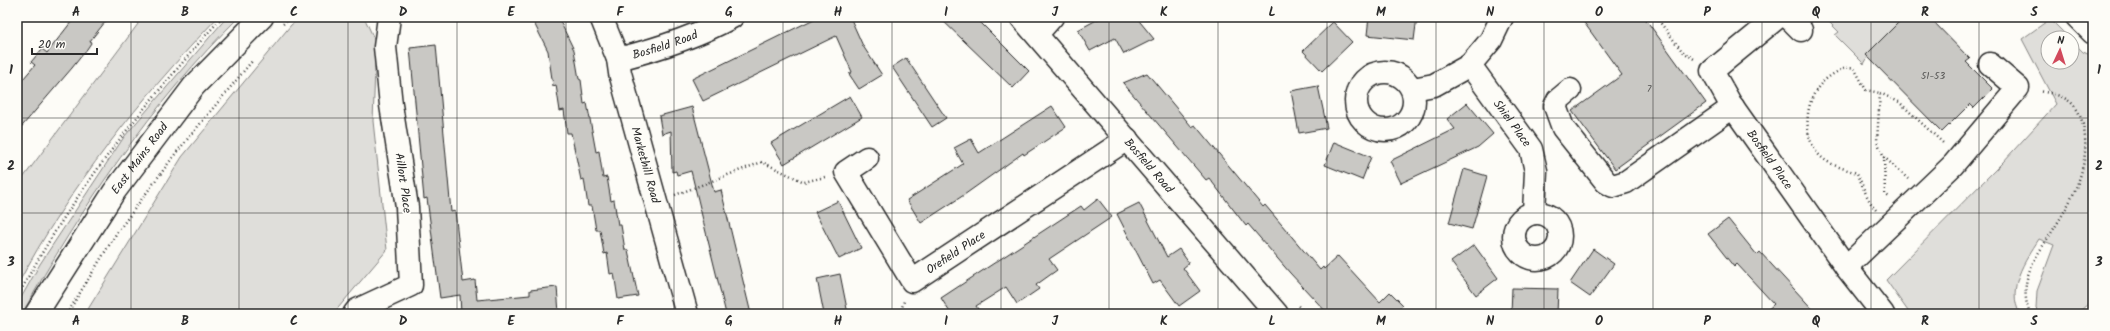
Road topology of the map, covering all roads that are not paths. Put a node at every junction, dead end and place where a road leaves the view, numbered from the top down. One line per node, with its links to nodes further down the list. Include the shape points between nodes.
1 (390, 17): 23 (street, Aillort Place, via 386,47 391,105 407,207 411,284 357,310)
2 (601, 17): 12 (street, Markethill Road)
3 (732, 17): 12 (street, Bosfield Road, via 706,32 661,48)
4 (1021, 17): 11 (street, Bosfield Road)
5 (1052, 17): 11 (street)
6 (1502, 17): 13 (street, via 1491,40)
7 (1778, 17): 17 (street, Bosfield Place, via 1712,71)
8 (2077, 17): 10 (street)
9 (272, 21): 22 (street, East Mains Road, via 194,86 114,192)
10 (2093, 32)
11 (1037, 34): 18 (street, Bosfield Road)
12 (618, 59): 24 (street, Markethill Road)
13 (1470, 64): 15 (street, via 1434,86); 20 (street, Shiel Place, via 1531,149 1536,171)
14 (1990, 64): 21 (street, via 2018,88 1925,194)
15 (1412, 89)
16 (1570, 90): 17 (street, via 1555,106 1563,128 1606,182 1613,186 1626,182)
17 (1733, 107): 21 (street, Bosfield Place)
18 (1126, 139): 19 (street, Orefield Place, via 912,281 846,172); 25 (street, Bosfield Road)
19 (866, 158)
20 (1534, 213)
21 (1846, 267): 26 (street, Bosfield Place)
22 (36, 314)
23 (354, 314)
24 (687, 314)
25 (1277, 314)
26 (1883, 314)

